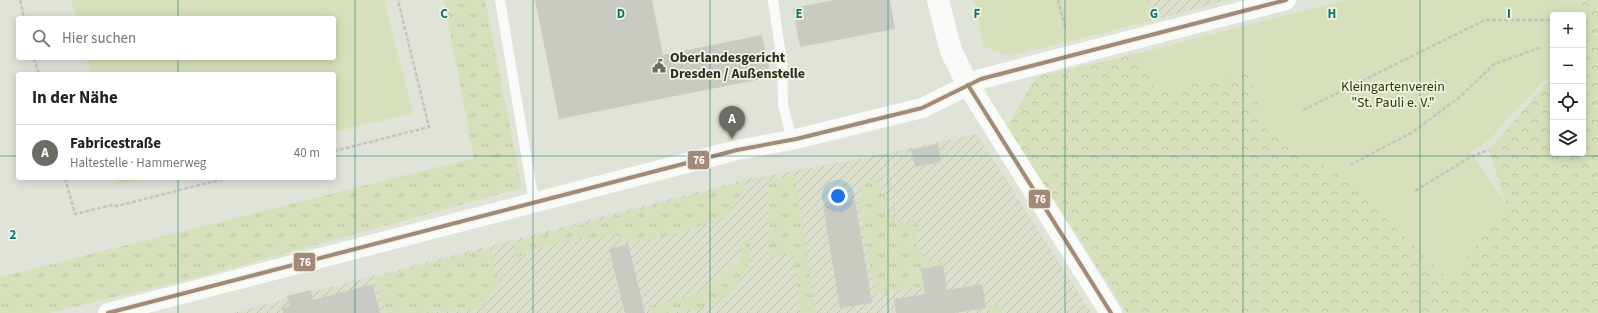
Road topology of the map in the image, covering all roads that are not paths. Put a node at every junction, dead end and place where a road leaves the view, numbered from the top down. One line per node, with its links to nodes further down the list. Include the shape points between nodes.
1 (500, 0): 7 (lane)
2 (773, 0): 6 (lane, via 782,63 783,105)
3 (938, 0): 5 (main road, via 951,51)
4 (1286, 0): 5 (street, via 981,79)
5 (968, 85): 6 (street, via 922,108); 9 (main road)
6 (792, 140): 7 (street, via 737,150)
7 (534, 202): 8 (street)
8 (108, 313)
9 (1111, 313)

